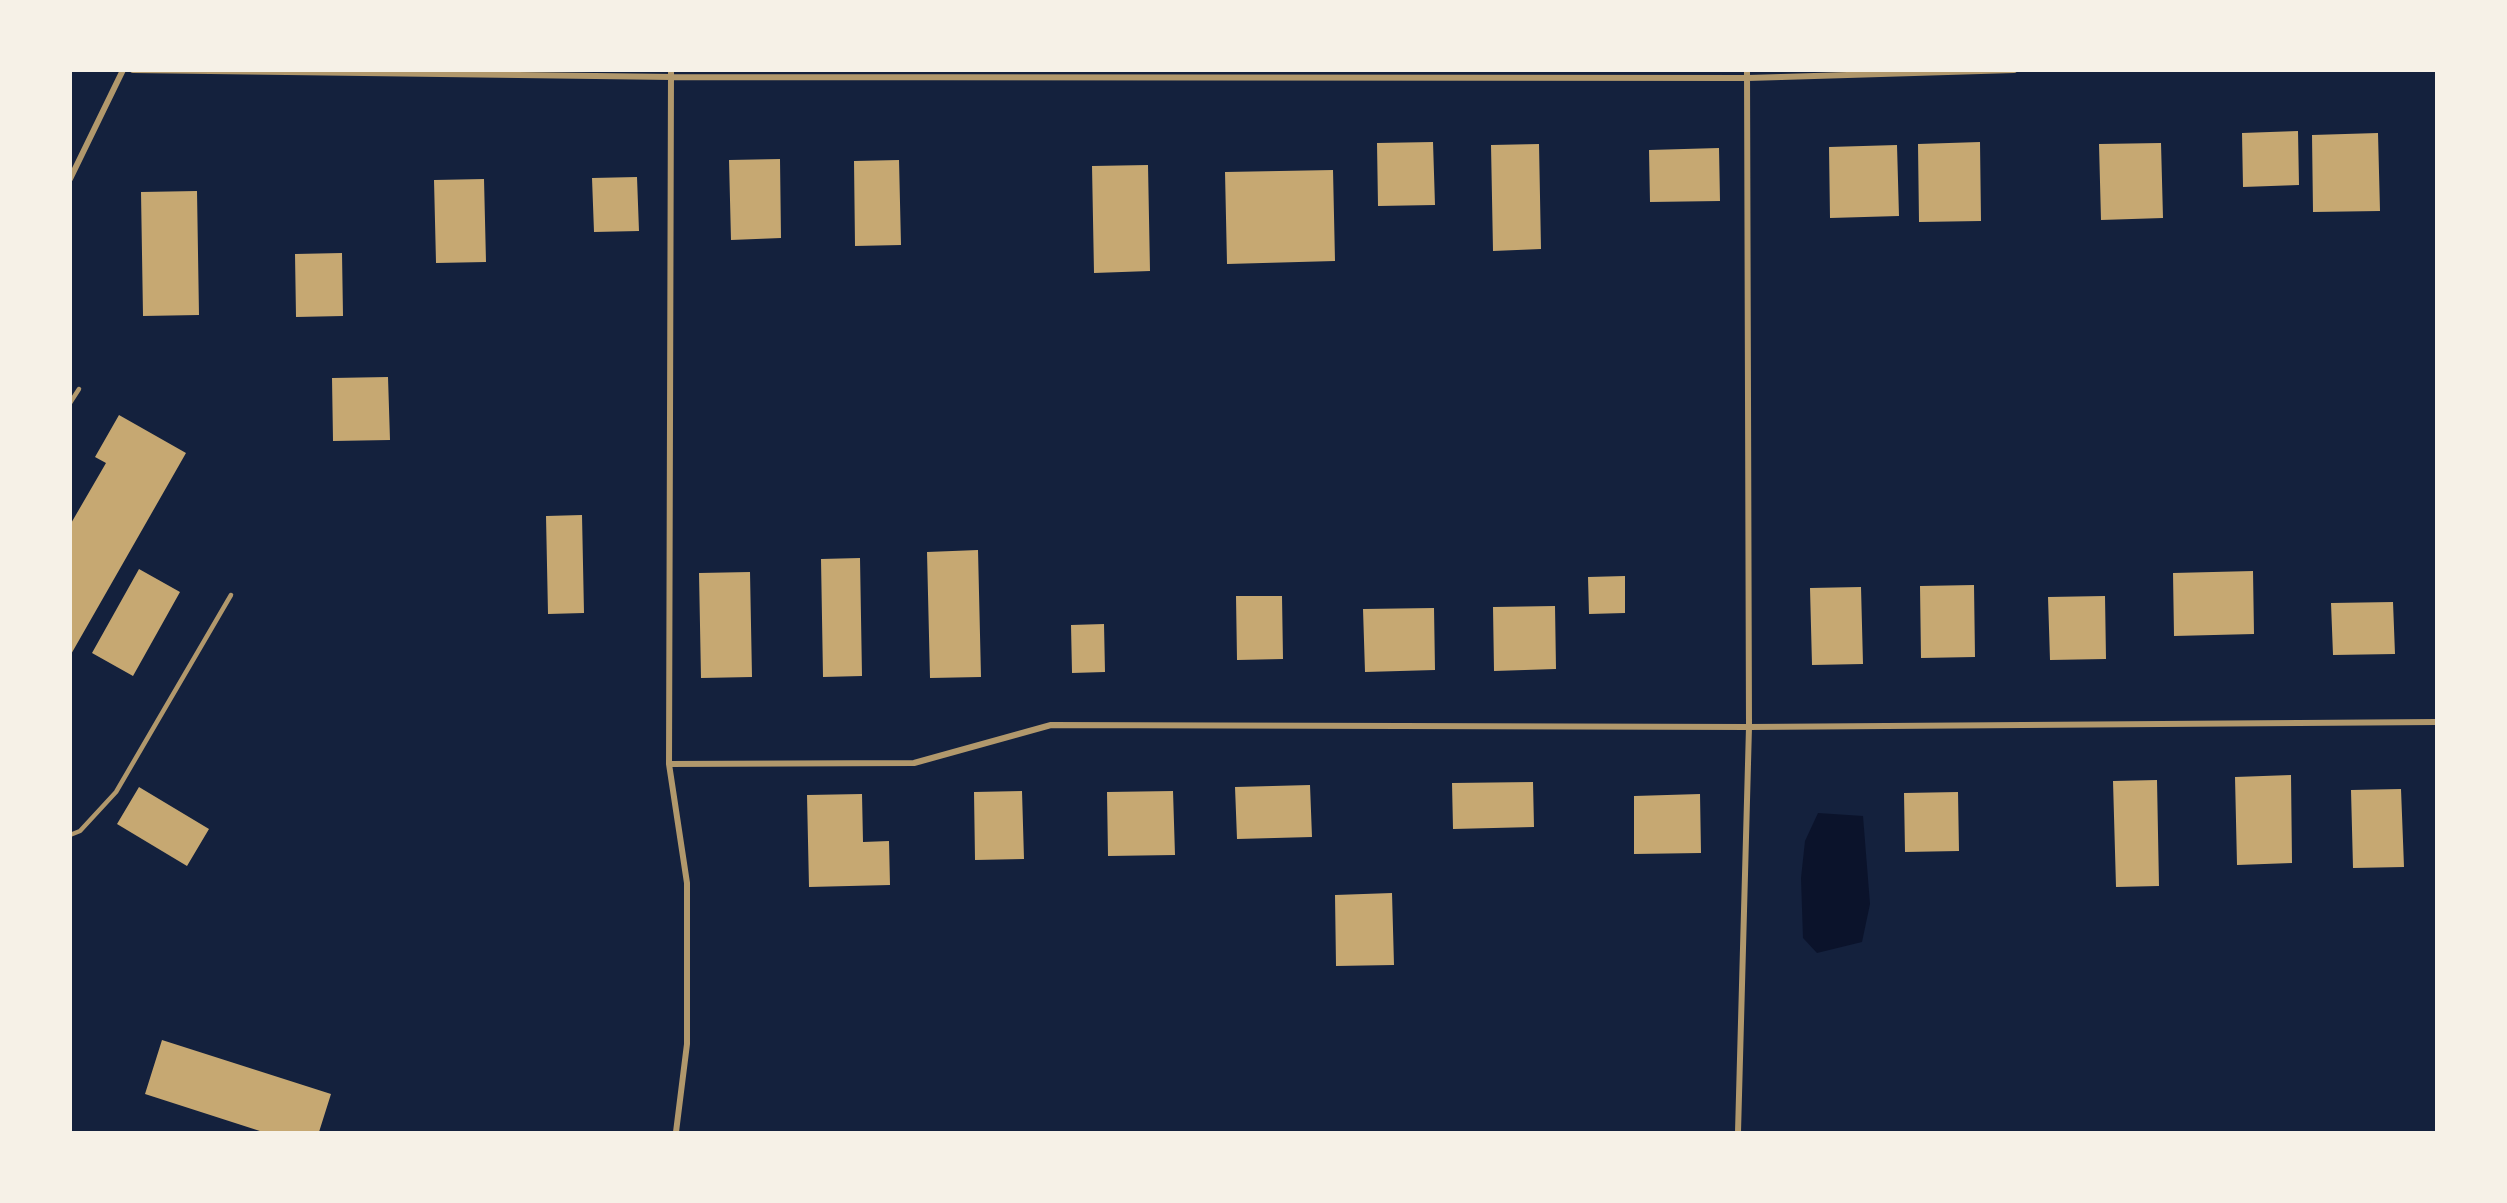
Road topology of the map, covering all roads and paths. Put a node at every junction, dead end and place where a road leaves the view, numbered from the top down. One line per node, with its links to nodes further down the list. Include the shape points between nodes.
1 (123, 70): 6 (street)
2 (133, 70): 4 (street)
3 (2014, 70): 5 (street)
4 (671, 74): 5 (street); 12 (street)
5 (1747, 74): 11 (street)
6 (70, 179)
7 (79, 388): 8 (lane)
8 (70, 403)
9 (231, 595): 13 (lane, via 116,792 80,831)
10 (2436, 722): 11 (street)
11 (1749, 727): 12 (street, via 1051,725 914,763); 15 (street)
12 (669, 764): 14 (street, via 687,883 687,1044)
13 (70, 835)
14 (676, 1132)
15 (1738, 1132)

